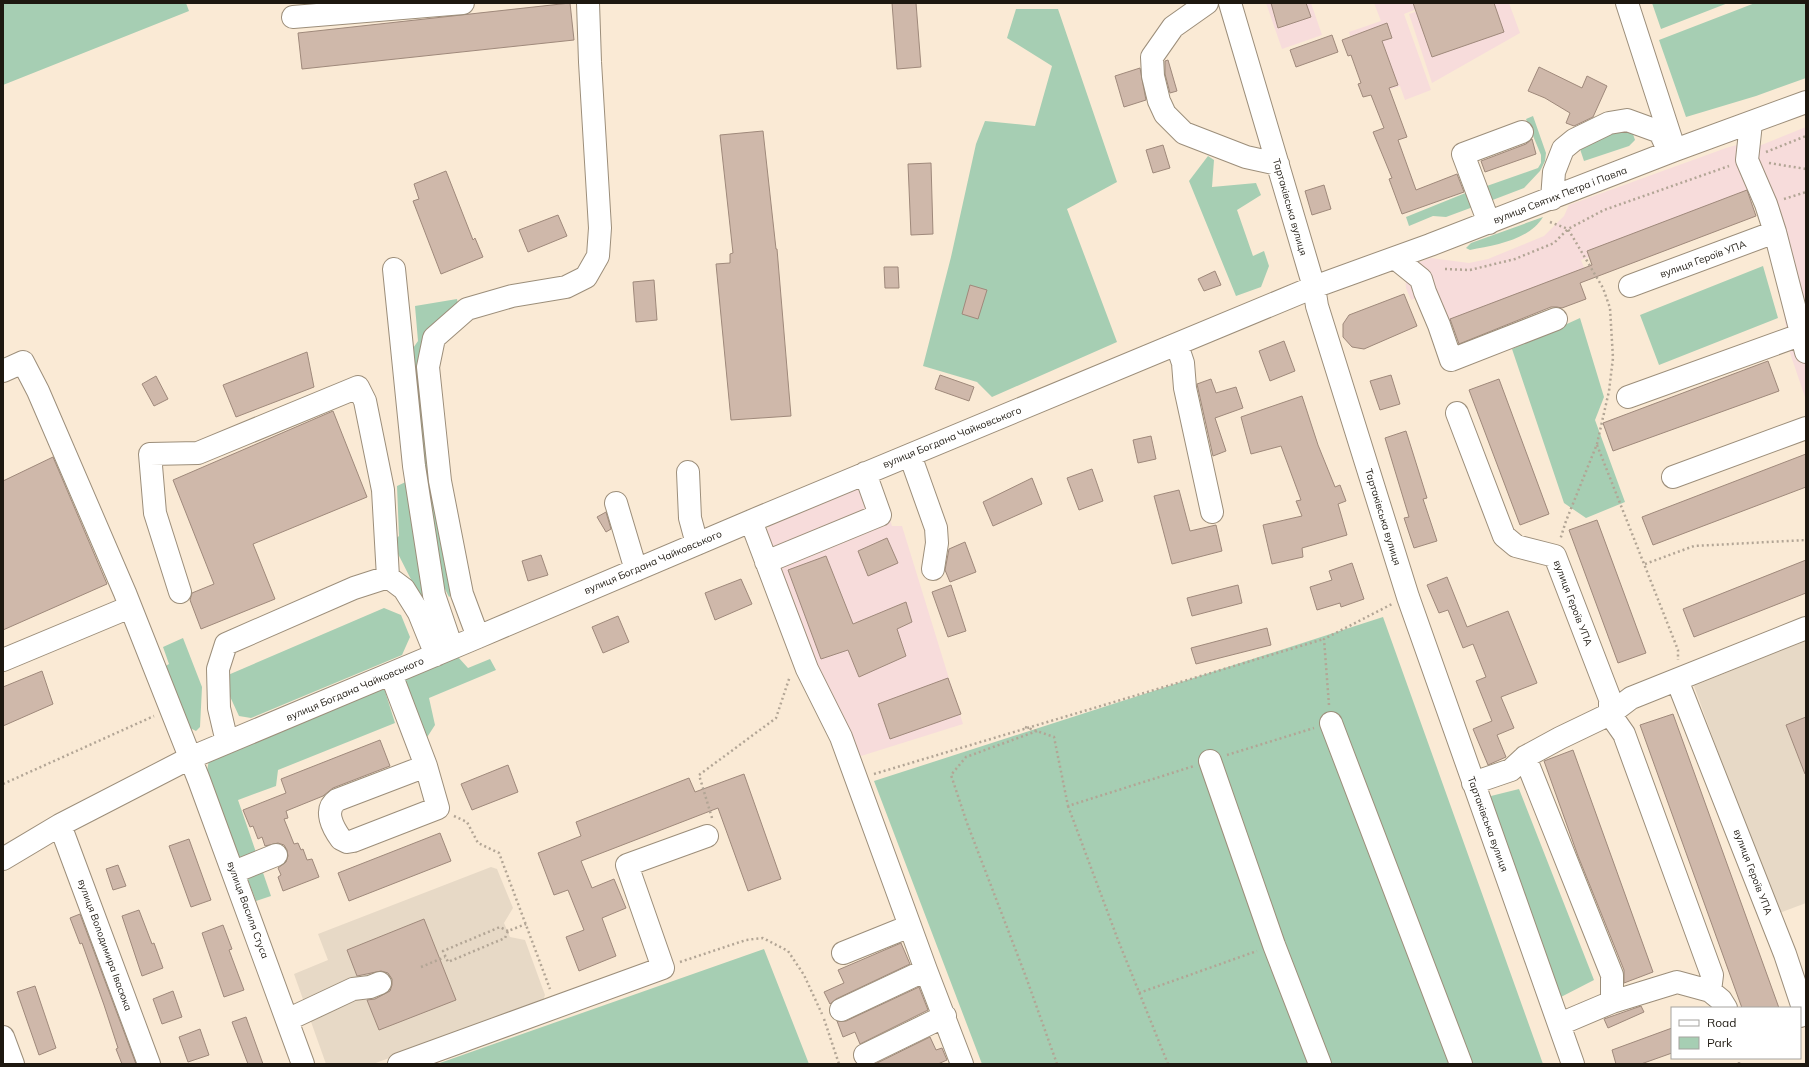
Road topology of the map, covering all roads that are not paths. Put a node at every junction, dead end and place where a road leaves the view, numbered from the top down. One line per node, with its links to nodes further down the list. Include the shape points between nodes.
1 (464, 3): 6 (street)
2 (588, 3): 41 (street, via 600,228 598,256 586,277 566,287 512,296 467,309 434,338 428,367 440,481 462,594)
3 (1207, 3): 11 (street, via 1173,27 1152,57 1153,76 1164,114 1184,133 1246,157)
4 (1230, 3): 11 (street, Тартаківська вулиця)
5 (1627, 3): 10 (street)
6 (293, 17)
7 (1806, 102): 8 (street, вулиця Святих Петра і Павла)
8 (1752, 123): 10 (street, вулиця Святих Петра і Павла); 14 (street, via 1747,160)
9 (1522, 132): 13 (street, via 1463,154)
10 (1672, 151): 12 (street, вулиця Святих Петра і Павла); 12 (street, via 1660,132 1627,120 1609,123 1563,148 1554,172)
11 (1278, 164): 18 (street, Тартаківська вулиця)
12 (1552, 199): 13 (street, вулиця Святих Петра і Павла)
13 (1489, 223): 15 (street, вулиця Святих Петра і Павла)
14 (1775, 232): 17 (street, вулиця Героїв УПА); 20 (street)
15 (1395, 258): 18 (street, вулиця Святих Петра і Павла); 19 (street, via 1421,279 1452,360)
16 (394, 269): 42 (street, via 414,466)
17 (1630, 286)
18 (1314, 287): 21 (street, вулиця Богдана Чайковського); 53 (street, Тартаківська вулиця, via 1317,306 1408,597)
19 (1556, 319)
20 (1803, 343): 23 (street)
21 (1177, 345): 26 (street, вулиця Богдана Чайковського); 31 (street, via 1183,362 1185,388)
22 (3, 371): 39 (street, вулиця Василя Стуса, via 23,362 38,391)
23 (1628, 397)
24 (1457, 413): 46 (street, вулиця Героїв УПА, via 1504,536 1516,546 1555,556 1610,699)
25 (1806, 428): 29 (street)
26 (910, 455): 28 (street, вулиця Богдана Чайковського); 36 (street, via 936,528 937,543)
27 (688, 472): 33 (street, via 690,518)
28 (865, 473): 32 (street, вулиця Богдана Чайковського); 34 (street, via 880,515)
29 (1673, 477)
30 (616, 502): 35 (street)
31 (1212, 512)
32 (751, 520): 33 (street, вулиця Богдана Чайковського); 34 (street)
33 (697, 544): 35 (street, вулиця Богдана Чайковського)
34 (766, 562): 59 (street, via 807,669 841,737)
35 (636, 570): 41 (street, вулиця Богдана Чайковського)
36 (933, 570)
37 (388, 576): 38 (street, via 383,490 365,401 358,387 198,452 150,454 155,513); 42 (street, via 404,589); 48 (street, via 354,588 226,644 218,668 220,708)
38 (180, 592)
39 (130, 607): 43 (street); 50 (street, вулиця Василя Стуса)
40 (1806, 628): 44 (street)
41 (478, 637): 42 (street, вулиця Богдана Чайковського)
42 (444, 652): 45 (street, вулиця Богдана Чайковського)
43 (3, 660)
44 (1676, 672): 46 (street, via 1631,698); 62 (street, вулиця Героїв УПА)
45 (392, 674): 48 (street, вулиця Богдана Чайковського); 52 (street)
46 (1610, 714): 49 (street); 64 (street, вулиця Героїв УПА, via 1624,734 1712,975)
47 (1331, 723): 80 (street)
48 (227, 742): 50 (street, вулиця Богдана Чайковського)
49 (1524, 757): 53 (street, via 1511,770); 65 (street, via 1612,975)
50 (190, 758): 54 (street, вулиця Богдана Чайковського); 58 (street, вулиця Василя Стуса)
51 (1210, 760): 79 (street, via 1274,945)
52 (426, 766): 52 (street, via 331,804 330,815 341,839 346,842 353,841 438,808)
53 (1473, 783): 71 (street, Тартаківська вулиця)
54 (60, 825): 57 (street, вулиця Богдана Чайковського); 76 (street, вулиця Володимира Івасюка)
55 (707, 836): 78 (street, via 627,865 663,968)
56 (276, 855): 58 (street)
57 (3, 859)
58 (234, 872): 70 (street, вулиця Василя Стуса)
59 (910, 926): 60 (street); 61 (street)
60 (843, 953)
61 (926, 970): 67 (street); 68 (street)
62 (1799, 973): 69 (street, вулиця Героїв УПА, via 1805,1014)
63 (380, 983): 70 (street, via 353,989)
64 (1710, 991): 65 (street, via 1677,982); 66 (street)
65 (1612, 1002): 71 (street)
66 (1725, 1007)
67 (841, 1010)
68 (945, 1016): 73 (street); 74 (street)
69 (1801, 1016)
70 (287, 1020): 77 (street, вулиця Василя Стуса)
71 (1560, 1024): 81 (street, Тартаківська вулиця)
72 (3, 1037): 75 (street)
73 (865, 1055)
74 (960, 1063)
75 (13, 1064)
76 (149, 1064)
77 (303, 1064)
78 (399, 1064)
79 (1320, 1064)
80 (1461, 1064)
81 (1573, 1064)

